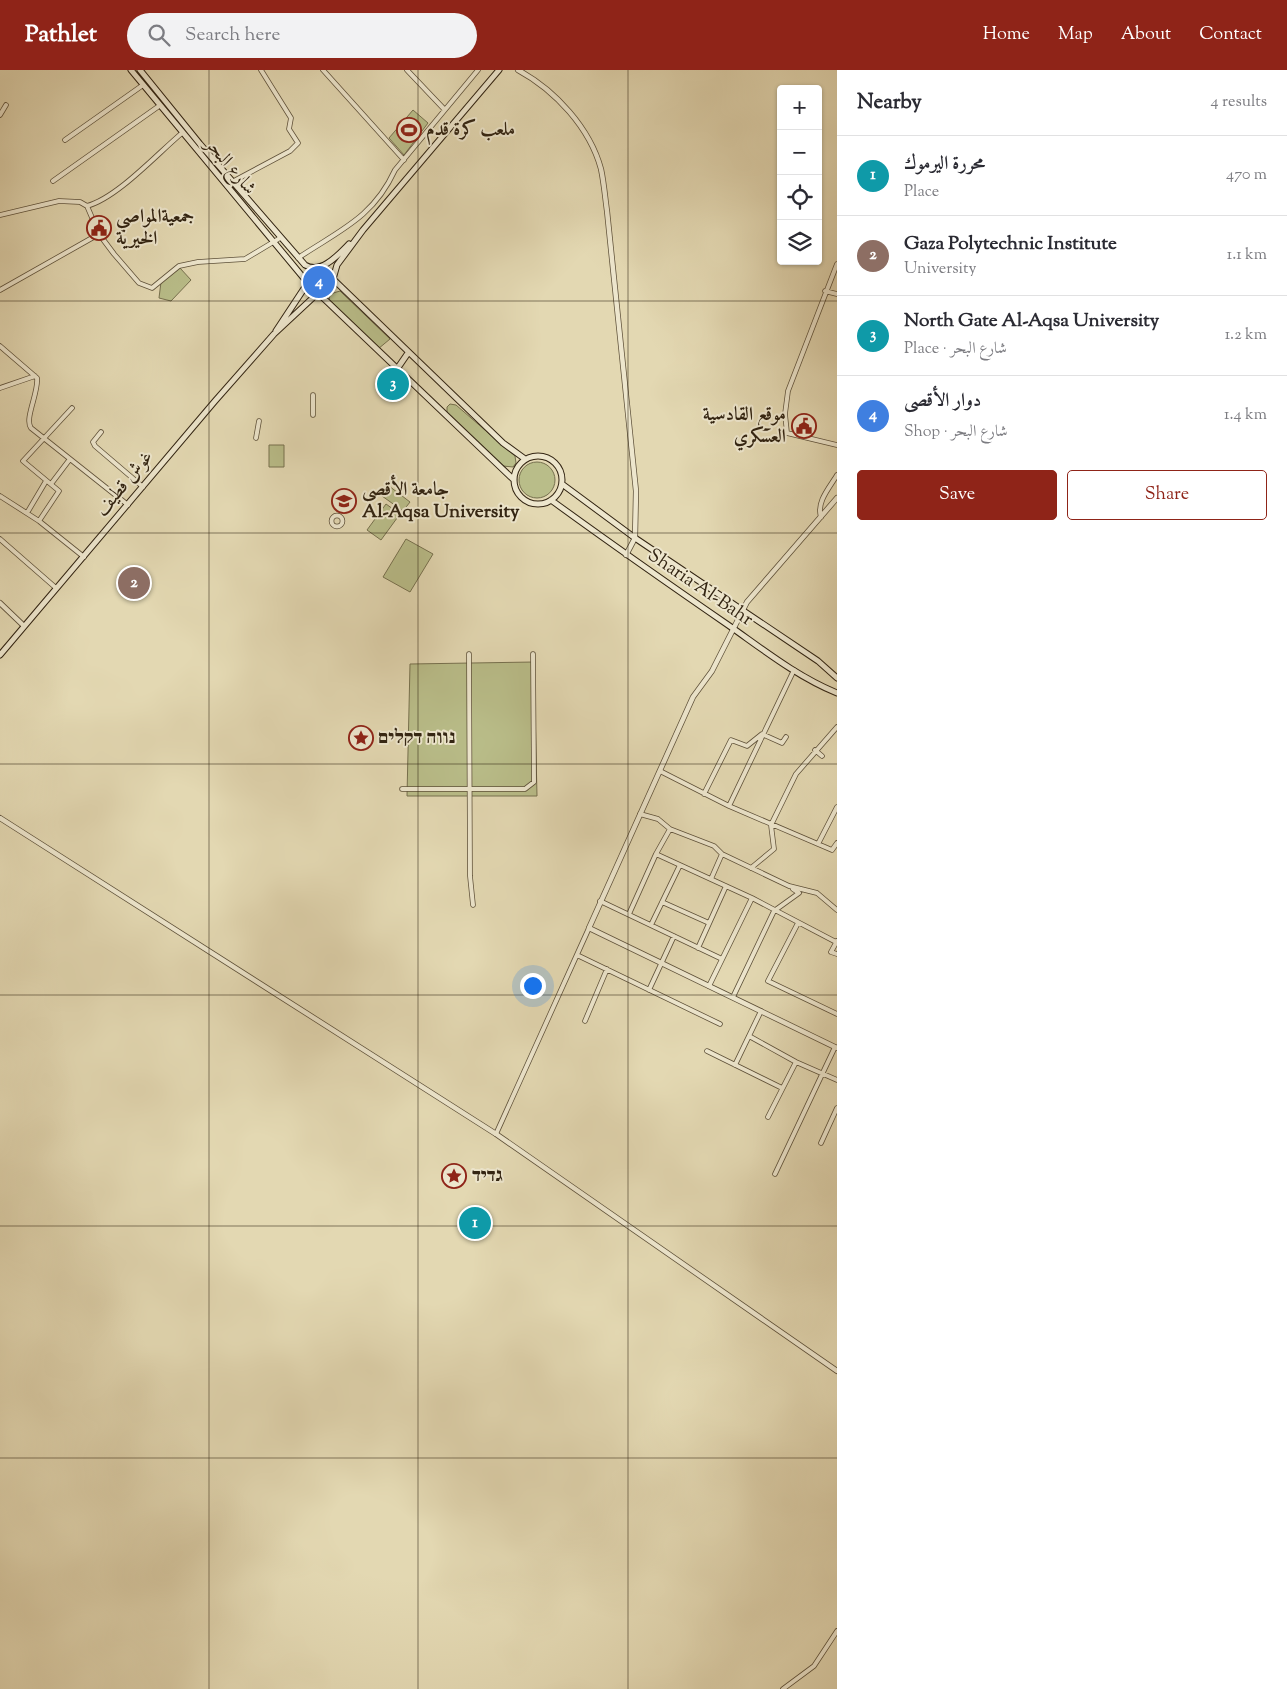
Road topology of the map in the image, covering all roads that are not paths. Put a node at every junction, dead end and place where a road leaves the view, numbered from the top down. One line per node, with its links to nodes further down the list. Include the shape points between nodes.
1 (131, 70): 9 (main road, شارع البحر)
2 (140, 70): 18 (main road, شارع البحر)
3 (261, 70): 18 (street, via 291,118 289,129 298,143 290,151)
4 (323, 70): 16 (street)
5 (406, 70): 12 (street)
6 (478, 70): 12 (street)
7 (499, 70): 21 (main road)
8 (518, 70): 64 (street, via 546,88 576,120 590,142 600,168 608,211 632,431)
9 (143, 85): 11 (main road, شارع البحر); 15 (street)
10 (6, 106): 13 (street)
11 (159, 106): 14 (main road, شارع البحر); 17 (street)
12 (444, 109): 16 (street)
13 (0, 115)
14 (182, 133): 19 (street, via 102,202); 24 (main road, شارع البحر)
15 (65, 140)
16 (404, 160): 25 (street, via 366,214)
17 (53, 181)
18 (232, 182): 23 (main road, شارع البحر)
19 (87, 206): 20 (street, via 73,200 59,201); 22 (street)
20 (0, 215)
21 (363, 230): 27 (main road, via 333,260); 28 (main road, via 337,264)
22 (99, 234): 24 (street, via 139,283 152,288 179,266 245,259); 30 (street)
23 (280, 238): 24 (street); 25 (main road, شارع البحر)
24 (274, 242): 29 (main road, شارع البحر)
25 (298, 258): 27 (main road, شارع البحر, via 309,268)
26 (837, 264): 31 (street)
27 (317, 268): 28 (main road, via 329,271); 29 (main road, via 308,274)
28 (333, 279): 32 (main road, via 329,290); 36 (main road)
29 (307, 283): 32 (main road); 34 (main road, غوش قطيف)
30 (0, 290)
31 (826, 291): 33 (street); 47 (street, via 788,391 785,421 787,433)
32 (318, 294): 34 (main road, غوش قطيف); 37 (main road)
33 (837, 294)
34 (274, 334): 55 (main road, غوش قطيف)
35 (0, 346): 38 (street)
36 (408, 353): 37 (main road); 49 (main road, via 503,443)
37 (397, 369): 51 (main road)
38 (35, 376): 39 (street); 46 (street, via 38,384 28,425)
39 (0, 388)
40 (313, 394): 42 (street)
41 (72, 408): 46 (street)
42 (313, 415)
43 (259, 421): 45 (street)
44 (100, 432): 55 (street, via 93,442 95,446)
45 (256, 438)
46 (44, 439): 48 (street); 52 (street, via 23,461)
47 (837, 445)
48 (70, 458): 53 (street); 59 (street)
49 (526, 459): 51 (main road, via 515,472); 54 (main road, via 541,456 555,462)
50 (837, 475): 61 (street, via 822,499)
51 (514, 480): 58 (main road, via 518,493 524,498 537,503)
52 (46, 481): 53 (street); 60 (street)
53 (51, 484): 62 (street, via 59,491)
54 (562, 484): 58 (main road); 64 (main road, Sharia Al-Bahr)
55 (143, 487): 59 (main road, غوش قطيف)
56 (0, 496): 60 (street)
57 (837, 498): 61 (street)
58 (551, 500): 65 (main road, Sharia Al-Bahr)
59 (128, 505): 66 (main road, غوش قطيف)
60 (27, 513): 62 (street)
61 (821, 517): 69 (street)
62 (39, 521): 66 (street)
63 (0, 538): 67 (street)
64 (636, 538): 65 (street); 69 (main road, Sharia Al-Bahr)
65 (626, 555): 71 (main road, Sharia Al-Bahr)
66 (84, 557): 67 (main road, غوش قطيف)
67 (56, 588): 70 (main road, غوش قطيف)
68 (0, 604): 70 (street)
69 (742, 610): 71 (street); 76 (main road, Sharia Al-Bahr)
70 (24, 626): 74 (main road, غوش قطيف)
71 (732, 628): 75 (main road, Sharia Al-Bahr); 83 (street, via 712,671 693,697)
72 (469, 654): 85 (street)
73 (533, 654): 85 (street, via 534,782 525,789)
74 (0, 655)
75 (794, 670): 77 (main road, Sharia Al-Bahr); 79 (street)
76 (837, 678)
77 (837, 693)
78 (837, 727): 81 (street)
79 (762, 734): 80 (street, via 782,743); 86 (street, via 747,746 732,740); 87 (street)
80 (786, 737)
81 (815, 750): 82 (street); 93 (street, via 796,774)
82 (822, 756)
83 (660, 771): 86 (street); 89 (street)
84 (402, 789): 85 (street)
85 (470, 789): 107 (street)
86 (704, 794): 87 (street)
87 (729, 806): 93 (street)
88 (837, 808): 91 (street)
89 (640, 814): 94 (street, via 658,819); 105 (street)
90 (0, 818): 141 (street)
91 (831, 819): 92 (street); 96 (street)
92 (837, 823)
93 (771, 825): 96 (street); 100 (street, via 774,848)
94 (670, 829): 97 (street); 98 (street, via 714,846)
95 (837, 843): 96 (street, via 832,850)
96 (818, 844)
97 (656, 854): 99 (street); 110 (street)
98 (722, 854): 100 (street); 101 (street)
99 (680, 865): 101 (street); 106 (street)
100 (751, 868): 103 (street)
101 (710, 879): 102 (street)
102 (726, 886): 104 (street); 111 (street)
103 (789, 886): 108 (street, via 817,893); 109 (street, via 799,893)
104 (752, 898): 109 (street); 120 (street)
105 (600, 901): 110 (street); 114 (street)
106 (662, 902): 111 (street); 113 (street)
107 (473, 905)
108 (837, 910)
109 (774, 911): 112 (street); 125 (street)
110 (629, 914): 113 (street)
111 (709, 923): 117 (street)
112 (798, 924): 116 (street); 127 (street, via 768,981)
113 (651, 925): 115 (street)
114 (589, 928): 119 (street); 121 (street)
115 (674, 936): 117 (street); 121 (street)
116 (837, 942): 118 (street, via 831,952)
117 (698, 948): 120 (street)
118 (837, 954)
119 (577, 955): 122 (street); 141 (street)
120 (722, 960): 123 (street)
121 (662, 963): 123 (street); 124 (street)
122 (607, 969): 124 (street); 128 (street)
123 (709, 986): 125 (street)
124 (649, 990): 129 (street)
125 (733, 997): 126 (street)
126 (761, 1011): 130 (street); 131 (street)
127 (837, 1014)
128 (585, 1021)
129 (720, 1024)
130 (749, 1036): 133 (street); 134 (street)
131 (836, 1048): 135 (street)
132 (707, 1051): 134 (street)
133 (796, 1062): 135 (street); 137 (street)
134 (735, 1065): 137 (street)
135 (823, 1074): 136 (street); 143 (street)
136 (837, 1080)
137 (782, 1088): 140 (street)
138 (837, 1108): 139 (street)
139 (836, 1114): 142 (street)
140 (768, 1117)
141 (496, 1134): 144 (street)
142 (821, 1143)
143 (775, 1174)
144 (837, 1370)
145 (837, 1631): 146 (street, via 814,1666)
146 (783, 1689)

